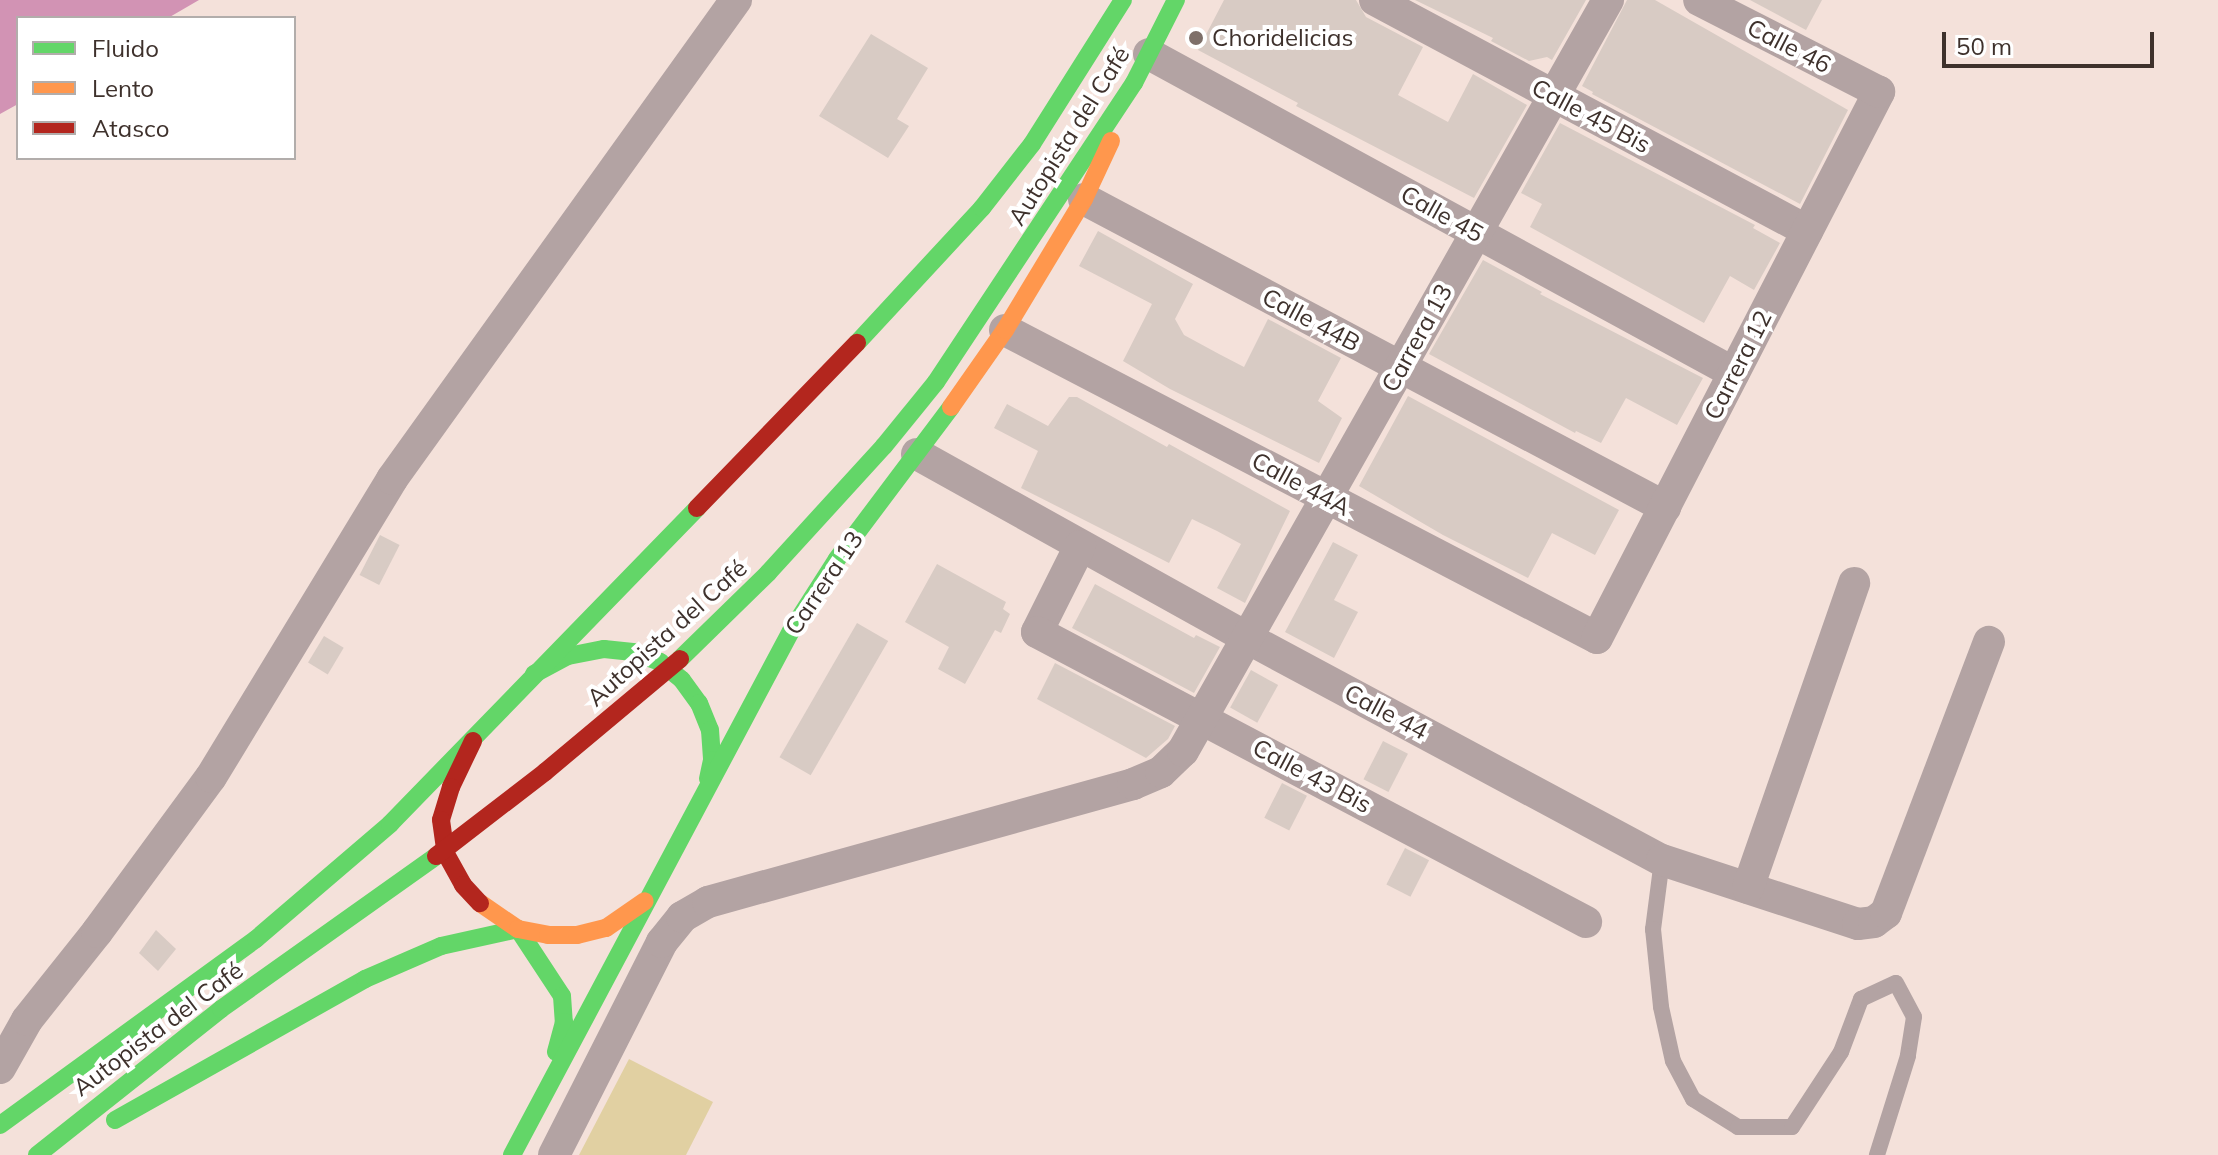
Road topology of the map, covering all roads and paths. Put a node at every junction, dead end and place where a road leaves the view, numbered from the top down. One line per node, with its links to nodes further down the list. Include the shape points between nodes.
1 (736, 0): 34 (street, via 392,479 211,777 27,1020)
2 (1123, 0): 25 (main road, Autopista del Café, via 1032,144 982,208)
3 (1176, 0): 7 (main road, Autopista del Café)
4 (1375, 0): 10 (street, Calle 45 Bis)
5 (1608, 0): 10 (street, Carrera 13)
6 (1699, 0): 9 (street, Calle 46)
7 (1149, 54): 8 (main road, Autopista del Café); 13 (street, Calle 45)
8 (1134, 83): 11 (main road, Carrera 13); 37 (main road, Autopista del Café, via 936,382 831,506 698,644 461,838 221,1009)
9 (1879, 92): 12 (street, Carrera 12)
10 (1554, 95): 12 (street, Calle 45 Bis); 13 (street, Carrera 13)
11 (1084, 199): 14 (main road, Carrera 13); 15 (street, Calle 44B)
12 (1807, 231): 16 (street, Carrera 12)
13 (1477, 233): 15 (street, Carrera 13); 16 (street, Calle 45)
14 (1005, 330): 17 (main road, Carrera 13); 18 (street, Calle 44A)
15 (1401, 368): 18 (street, Carrera 13); 19 (street, Calle 44B)
16 (1734, 373): 19 (street, Carrera 12)
17 (917, 454): 20 (street, Calle 44); 28 (main road, Carrera 13, via 837,559 791,631)
18 (1328, 498): 22 (street, Calle 44A); 23 (street, Carrera 13)
19 (1665, 507): 22 (street, Carrera 12)
20 (1080, 546): 23 (street, Calle 44); 26 (street, Calle 43 Bis, via 1037,632)
21 (1854, 583): 30 (street)
22 (1597, 638)
23 (1249, 639): 26 (street, Carrera 13); 29 (street, Calle 44)
24 (1989, 642): 30 (street, Calle 44, via 1886,913 1858,924)
25 (534, 674): 27 (main road, Autopista del Café); 28 (main road, via 568,656 604,649 660,662 699,703 710,730 712,760)
26 (1204, 719): 32 (street, Calle 43 Bis); 40 (street, Carrera 13, via 1161,772 1133,784 708,902 682,917 662,942)
27 (483, 726): 33 (main road, via 464,755 441,820 446,854 463,885 488,911); 36 (main road, Autopista del Café, via 390,824 301,903)
28 (705, 789): 31 (main road, Carrera 13)
29 (1662, 860): 30 (street, Calle 44); 41 (lane, via 1653,929 1673,1061 1693,1099 1738,1127 1792,1127 1841,1052 1861,999 1896,983 1914,1017 1908,1056)
30 (1748, 888)
31 (647, 899): 33 (main road, via 606,928 577,935); 35 (main road, Carrera 13)
32 (1586, 922)
33 (518, 929): 35 (main road, Carrera 13, via 562,996 564,1022); 38 (main road, via 441,946 365,979)
34 (0, 1068)
35 (542, 1101): 39 (main road, Carrera 13)
36 (0, 1125)
37 (37, 1155)
38 (53, 1155)
39 (512, 1155)
40 (554, 1155)
41 (1877, 1155)

